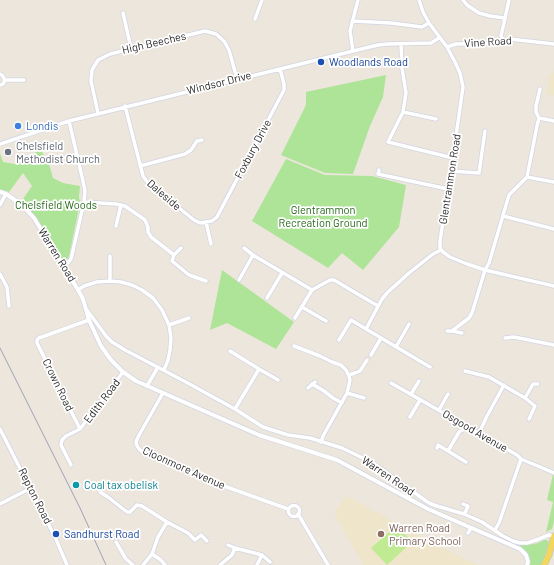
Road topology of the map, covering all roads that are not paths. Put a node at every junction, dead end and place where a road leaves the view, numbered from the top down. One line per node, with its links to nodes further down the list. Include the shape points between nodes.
1 (262, 0): 8 (street)
2 (358, 0): 9 (street)
3 (419, 0): 10 (street, Glentrammon Road)
4 (464, 0): 7 (street, via 479,14)
5 (509, 0): 7 (street)
6 (123, 13): 16 (street)
7 (505, 18): 12 (street, via 501,36)
8 (255, 19)
9 (352, 21): 10 (street, via 422,27); 17 (street, via 350,31)
10 (429, 23): 11 (street, Glentrammon Road)
11 (439, 38): 13 (street, Windsor Drive, via 431,43); 15 (street, Glentrammon Road)
12 (503, 40): 14 (street, Vine Road); 15 (street, Vine Road, via 497,43 456,44)
13 (401, 44): 17 (street, Windsor Drive, via 378,45); 26 (street, via 406,93)
14 (554, 44)
15 (447, 47): 35 (street, Glentrammon Road, via 457,66 463,87)
16 (131, 48): 20 (street, High Beeches, via 205,31 216,34 229,50); 27 (street, High Beeches, via 98,60 92,70 91,81)
17 (353, 51): 18 (street, Windsor Drive)
18 (280, 68): 20 (street, Windsor Drive); 48 (street, Foxbury Drive, via 284,90 217,217)
19 (0, 74): 21 (street)
20 (236, 79): 25 (street, Windsor Drive)
21 (6, 80): 22 (street); 23 (street)
22 (24, 80)
23 (0, 85)
24 (540, 90): 28 (street, via 536,106)
25 (125, 106): 27 (street, Windsor Drive); 36 (street, Daleside)
26 (403, 112): 29 (street); 35 (street, via 388,142)
27 (98, 113): 30 (street, Windsor Drive)
28 (539, 118): 31 (street); 39 (street)
29 (436, 119)
30 (69, 121): 34 (street, Windsor Drive); 44 (street, via 85,191)
31 (554, 122)
32 (484, 132): 38 (street, via 479,172)
33 (202, 140): 36 (street, via 197,141 185,154)
34 (0, 144)
35 (453, 158): 38 (street, Glentrammon Road)
36 (140, 166): 48 (street, Daleside, via 148,183 194,220)
37 (379, 170): 41 (street, via 378,174)
38 (451, 171): 41 (street, Glentrammon Road)
39 (527, 177): 40 (street); 47 (street, via 509,195)
40 (554, 182)
41 (448, 190): 54 (street, Glentrammon Road)
42 (0, 192): 43 (street, Warren Road)
43 (6, 194): 45 (street); 58 (street, Warren Road, via 21,204 34,218)
44 (84, 202): 46 (street); 58 (street, via 71,259)
45 (0, 205)
46 (121, 205): 49 (street); 55 (street, via 145,220 151,237)
47 (503, 216): 50 (street); 59 (street, via 490,263)
48 (206, 222): 51 (street)
49 (116, 226)
50 (554, 228)
51 (211, 244)
52 (181, 248): 55 (street)
53 (244, 248): 56 (street)
54 (441, 250): 59 (street, via 456,260); 70 (street, via 409,273 388,292)
55 (174, 255): 62 (street, via 172,261 189,275)
56 (253, 255): 60 (street); 63 (street)
57 (110, 256): 64 (street)
58 (63, 266): 66 (street, Warren Road)
59 (485, 270): 65 (street); 81 (street, via 472,313)
60 (282, 273): 67 (street); 68 (street)
61 (0, 274): 69 (street, via 8,287)
62 (204, 279)
63 (239, 280)
64 (110, 281): 66 (street, via 97,282); 78 (street, via 132,285 153,298)
65 (554, 286)
66 (78, 290): 72 (street, Warren Road)
67 (312, 290): 70 (street, via 334,280); 71 (street)
68 (267, 298)
69 (9, 306)
70 (378, 306): 79 (street)
71 (302, 307): 74 (street); 76 (street)
72 (86, 309): 75 (street, Warren Road); 94 (street, Warren Road, via 112,342)
73 (189, 318): 78 (street)
74 (296, 318)
75 (90, 320): 99 (street, Warren Road, via 101,346); 126 (street, Crown Road, via 37,340)
76 (326, 321)
77 (409, 324): 89 (street)
78 (169, 325): 97 (street, via 170,350)
79 (366, 329): 83 (street); 85 (street, via 351,320)
80 (447, 331): 81 (street)
81 (452, 331): 82 (street)
82 (462, 333)
83 (381, 338): 89 (street); 92 (street)
84 (505, 338): 87 (street)
85 (339, 340)
86 (301, 342): 90 (street)
87 (554, 345)
88 (294, 346): 90 (street)
89 (396, 347): 95 (street)
90 (298, 348): 100 (street, via 341,365)
91 (230, 351): 96 (street)
92 (371, 355)
93 (366, 360): 100 (street, via 360,371)
94 (158, 367): 97 (street, Warren Road); 109 (street)
95 (430, 367)
96 (259, 369): 101 (street); 120 (street)
97 (164, 370): 120 (street, Warren Road)
98 (465, 371): 108 (street, via 489,377)
99 (123, 372): 109 (street, Warren Road); 126 (street, Edith Road)
100 (349, 374): 114 (street)
101 (278, 380)
102 (400, 381): 110 (street)
103 (419, 381): 115 (street)
104 (530, 381): 106 (street)
105 (391, 383): 110 (street, Osgood Avenue)
106 (533, 384): 107 (street); 117 (street)
107 (538, 384)
108 (504, 385): 117 (street); 127 (street)
109 (147, 386): 113 (street, Warren Road)
110 (397, 386): 115 (street, Osgood Avenue)
111 (308, 388): 119 (street, via 313,383)
112 (362, 391): 114 (street, via 362,398)
113 (163, 393): 141 (street, Cloonmore Avenue, via 138,437 136,442 140,450 224,486); 145 (street, Warren Road, via 259,435 337,460 426,508)
114 (347, 393): 119 (street)
115 (411, 394): 118 (street, Osgood Avenue)
116 (448, 394): 121 (street)
117 (525, 398): 123 (street, via 535,406)
118 (420, 400): 121 (street, Osgood Avenue); 122 (street, via 411,416)
119 (342, 403): 130 (street)
120 (235, 410): 130 (street, Warren Road, via 263,427)
121 (439, 410): 124 (street, Osgood Avenue)
122 (416, 416)
123 (528, 416)
124 (468, 427): 127 (street, Osgood Avenue); 132 (street, via 459,432)
125 (0, 429): 129 (street, Repton Road)
126 (80, 429): 135 (street, via 62,440 61,445)
127 (479, 433): 133 (street, Osgood Avenue)
128 (0, 436): 129 (street)
129 (6, 439): 137 (street, Repton Road)
130 (320, 442): 143 (street, Warren Road, via 342,448 373,464 429,503)
131 (437, 448): 132 (street, via 438,445)
132 (448, 451): 134 (street)
133 (521, 459): 136 (street, Osgood Avenue); 146 (street)
134 (466, 462)
135 (71, 465)
136 (554, 473)
137 (31, 488): 139 (street); 157 (street, Repton Road)
138 (100, 492): 144 (street, via 127,512 137,505 142,506)
139 (0, 504)
140 (463, 504): 143 (street, via 468,506)
141 (288, 509): 142 (street, Cloonmore Avenue, via 291,516); 142 (street, Cloonmore Avenue, via 292,505 297,506)
142 (298, 514): 163 (street)
143 (464, 514): 146 (street, Warren Road)
144 (167, 522): 149 (street, via 188,533 195,540 201,535); 154 (street)
145 (471, 528): 147 (street); 164 (street, Warren Road, via 522,550 527,557)
146 (495, 530): 148 (street, Warren Road, via 510,539 524,543 549,535)
147 (468, 533)
148 (554, 536): 153 (main road)
149 (207, 541)
150 (116, 542): 158 (street, via 126,559)
151 (228, 545): 152 (street)
152 (235, 548): 155 (street); 161 (street, via 232,555)
153 (552, 548): 165 (main road)
154 (152, 554): 159 (street); 160 (street)
155 (262, 555): 156 (street); 162 (street)
156 (270, 562)
157 (67, 565)
158 (133, 565)
159 (142, 565)
160 (165, 565)
161 (220, 565)
162 (257, 565)
163 (328, 565)
164 (527, 565)
165 (544, 565)

